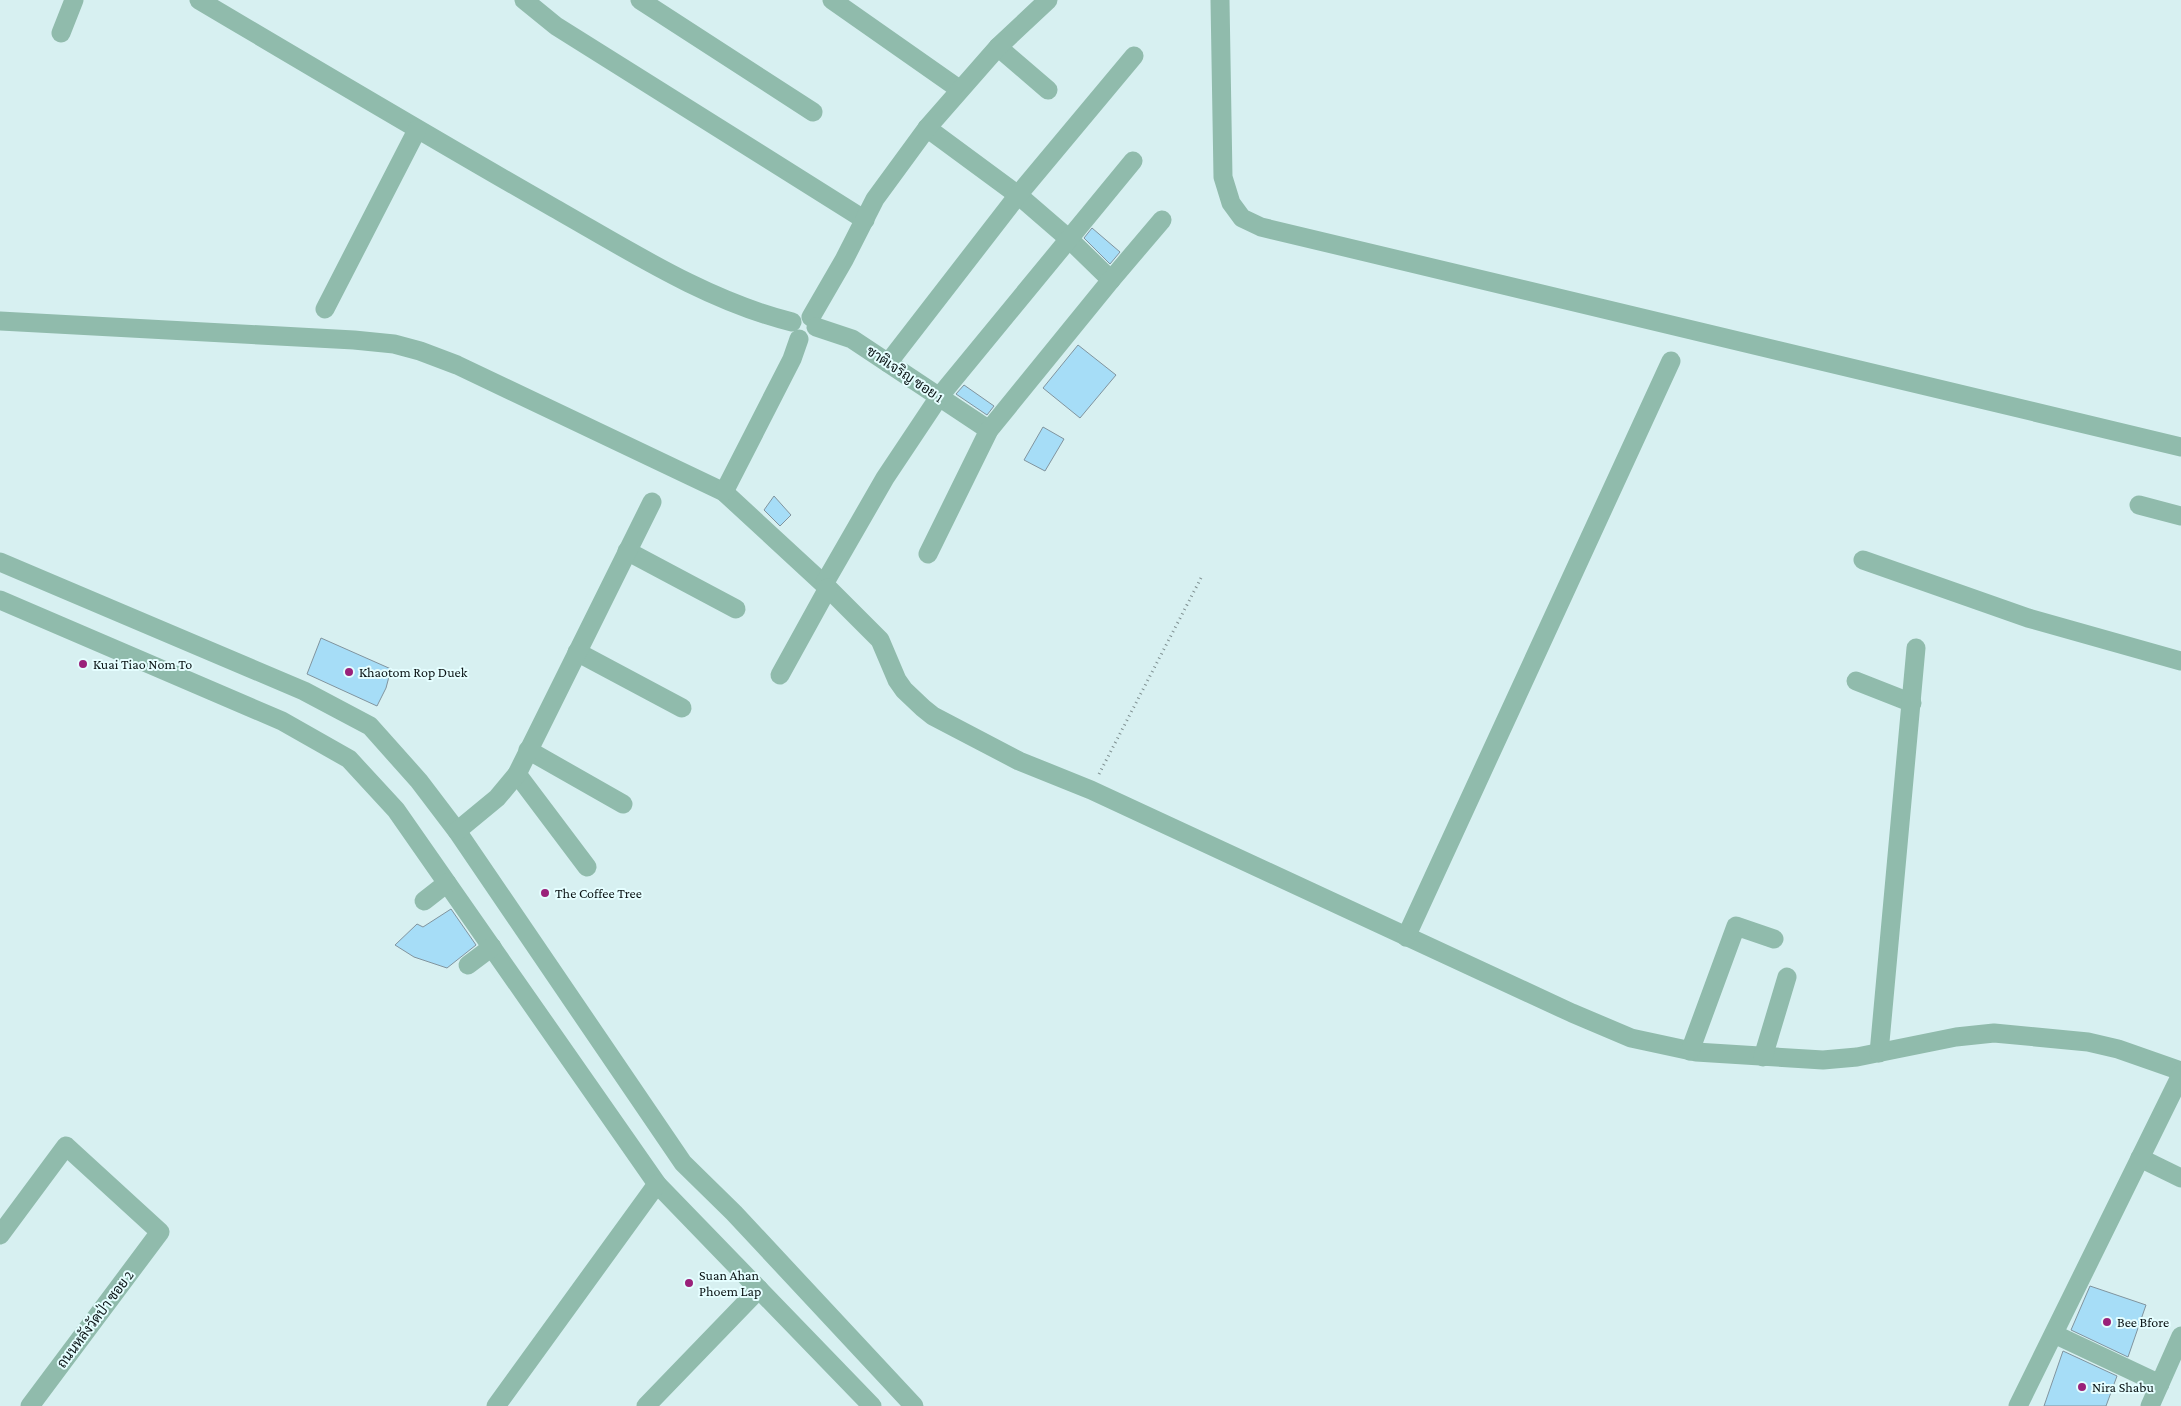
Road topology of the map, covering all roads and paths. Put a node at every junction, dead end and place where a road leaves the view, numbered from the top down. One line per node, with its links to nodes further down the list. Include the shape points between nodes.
1 (74, 0): 8 (street)
2 (199, 0): 15 (street)
3 (524, 0): 18 (street, via 556,26)
4 (640, 0): 13 (street)
5 (832, 0): 11 (street)
6 (1048, 0): 9 (street)
7 (1220, 0): 30 (street, via 1223,177 1231,203 1242,218 1261,227)
8 (61, 33)
9 (998, 47): 11 (street); 12 (street)
10 (1134, 56): 17 (street)
11 (959, 89): 14 (street)
12 (1048, 90)
13 (813, 112)
14 (927, 128): 17 (street); 18 (street, via 885,185)
15 (417, 130): 22 (street); 25 (street, via 660,268)
16 (1133, 161): 20 (street)
17 (1018, 195): 20 (street); 27 (street)
18 (865, 220): 24 (street)
19 (1162, 220): 21 (street)
20 (1069, 239): 21 (street); 28 (street)
21 (1111, 280): 29 (street)
22 (325, 309)
23 (0, 321): 31 (street, via 394,344 457,366)
24 (814, 322): 25 (street, via 815,334 809,339); 27 (street, ชาติเจริญ ซอย 1, via 852,339)
25 (795, 331): 31 (street, via 792,359)
26 (1671, 361): 58 (street)
27 (888, 363): 28 (street, ชาติเจริญ ซอย 1)
28 (938, 397): 29 (street, ชาติเจริญ ซอย 1); 40 (street, via 885,478)
29 (989, 430): 36 (street)
30 (2181, 447)
31 (724, 492): 40 (street)
32 (652, 502): 35 (street)
33 (2139, 505): 34 (street)
34 (2181, 516)
35 (627, 551): 42 (street); 44 (street)
36 (928, 554)
37 (1863, 560): 45 (street, via 2028,618)
38 (0, 562): 54 (street, via 304,691 370,726 419,781)
39 (1202, 576): 52 (path)
40 (826, 586): 46 (street); 52 (street, via 880,640 897,680 933,716 1019,761)
41 (0, 600): 56 (street, via 282,720 348,760 396,810)
42 (736, 609)
43 (1916, 648): 48 (street)
44 (577, 652): 49 (street); 50 (street)
45 (2181, 661)
46 (780, 675)
47 (1856, 681): 48 (street)
48 (1912, 703): 64 (street)
49 (682, 708)
50 (528, 750): 51 (street); 53 (street)
51 (517, 774): 54 (street, via 497,798); 55 (street)
52 (1091, 790): 58 (street)
53 (623, 804)
54 (457, 831): 72 (street, via 683,1163)
55 (587, 867)
56 (447, 883): 57 (street); 60 (street)
57 (424, 900)
58 (1406, 937): 63 (street, via 1631,1038)
59 (1774, 939): 63 (street, via 1736,926)
60 (492, 947): 61 (street); 70 (street)
61 (468, 965)
62 (1787, 977): 65 (street)
63 (1690, 1051): 65 (street)
64 (1879, 1053): 65 (street, via 1823,1060); 66 (street, via 1956,1037 1994,1033 2088,1042)
65 (1763, 1058)
66 (2181, 1071)
67 (2181, 1076): 68 (street)
68 (2140, 1158): 69 (street); 75 (street)
69 (2181, 1178)
70 (657, 1184): 73 (street); 79 (street)
71 (0, 1235): 78 (street, ถนนหลังวัดป่า ซอย 2, via 66,1146 160,1232)
72 (803, 1288): 74 (street); 82 (street)
73 (760, 1289): 74 (street); 80 (street)
74 (779, 1310): 81 (street)
75 (2054, 1334): 77 (street); 83 (street)
76 (2181, 1336): 77 (street)
77 (2160, 1384): 84 (street)
78 (30, 1406)
79 (496, 1406)
80 (646, 1406)
81 (872, 1406)
82 (914, 1406)
83 (2018, 1406)
84 (2150, 1406)

